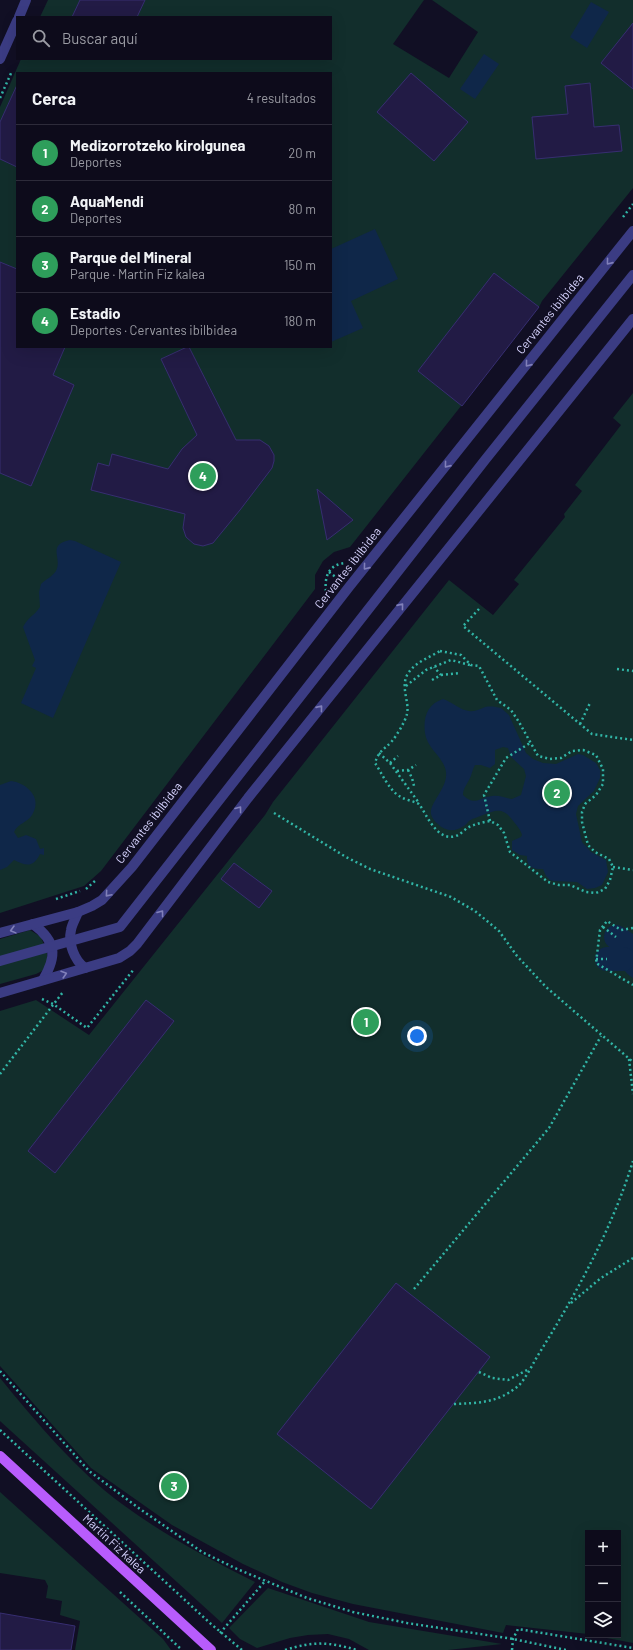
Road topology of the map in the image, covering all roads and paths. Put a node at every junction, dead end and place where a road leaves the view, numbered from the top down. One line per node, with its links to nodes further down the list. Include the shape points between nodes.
1 (26, 0): 2 (street)
2 (19, 16)
3 (16, 23): 4 (street)
4 (0, 59)
5 (15, 66): 6 (path)
6 (0, 98)
7 (633, 231): 37 (street, Cervantes ibilbidea, one-way to 37, via 349,587 132,867 102,900)
8 (633, 275): 43 (street, via 480,466 120,927)
9 (633, 318): 48 (street, one-way to 9, via 119,958 137,944 253,792)
10 (480, 610): 20 (path, via 463,626)
11 (471, 665): 12 (path, via 451,660); 18 (path, via 461,655 440,651 408,672); 22 (path, via 480,666 496,700 511,710)
12 (434, 667): 16 (path); 18 (path, via 426,670)
13 (617, 669): 14 (path)
14 (633, 672)
15 (460, 673): 16 (path)
16 (441, 674): 17 (path)
17 (432, 680)
18 (405, 687): 23 (path, via 407,715 391,742)
19 (590, 703): 20 (path)
20 (580, 724): 21 (path, via 592,734)
21 (633, 740)
22 (530, 743): 34 (path, via 506,758 484,795); 35 (path, via 538,756 550,759 561,758 572,751 584,750 596,755 603,769 603,784 596,795 585,804 582,822 588,845 609,859)
23 (378, 753): 25 (path); 32 (path, via 375,763 394,792 400,797)
24 (398, 756): 25 (path)
25 (390, 763): 28 (path)
26 (416, 765): 27 (path)
27 (408, 770): 28 (path); 29 (path)
28 (396, 771): 32 (path)
29 (412, 778): 30 (path); 31 (path)
30 (418, 780)
31 (414, 786)
32 (420, 804): 34 (path, via 433,827 449,836 456,836 469,827)
33 (274, 813): 52 (path, via 370,869 451,897 475,911 499,931 517,956 546,988)
34 (490, 821): 35 (path, via 498,825 504,833 510,852 548,882 570,885 586,892 596,892 605,889)
35 (614, 867): 36 (path)
36 (633, 870)
37 (78, 912): 38 (street, Cervantes ibilbidea); 43 (street, via 71,929)
38 (33, 924): 41 (street, Cervantes ibilbidea, one-way to 41); 44 (street, via 48,937)
39 (603, 926): 40 (path, via 607,921 621,930); 42 (path); 45 (path, via 600,930)
40 (633, 928)
41 (0, 933)
42 (616, 937)
43 (70, 941): 44 (street); 48 (street)
44 (52, 946): 47 (street); 49 (street, via 50,968)
45 (596, 959): 46 (path); 50 (path, via 596,963)
46 (607, 959)
47 (0, 961)
48 (82, 969): 49 (street, one-way to 48); 55 (path)
49 (42, 980): 51 (street)
50 (633, 985)
51 (0, 993)
52 (601, 1036): 53 (path); 59 (path, via 549,1128)
53 (629, 1058): 54 (path); 56 (path)
54 (633, 1062)
55 (0, 1074)
56 (633, 1094)
57 (633, 1161): 60 (path, via 617,1208)
58 (633, 1258): 60 (path, via 601,1278)
59 (414, 1289)
60 (569, 1305): 61 (path)
61 (530, 1369): 63 (path, via 508,1380 492,1378); 64 (path, via 519,1386 505,1395 484,1403)
62 (0, 1371): 67 (path, via 89,1471 202,1552)
63 (479, 1372)
64 (454, 1404)
65 (0, 1430): 68 (path)
66 (0, 1456): 71 (main road, Martin Fiz kalea)
67 (266, 1580): 68 (path); 69 (path, via 307,1598 353,1612)
68 (221, 1632): 71 (path); 72 (path)
69 (513, 1639): 70 (path, via 518,1629); 75 (path); 76 (path)
70 (633, 1648)
71 (210, 1649)
72 (242, 1650)
73 (285, 1650): 74 (path, via 314,1644 333,1644)
74 (357, 1650)
75 (512, 1650)
76 (566, 1650)

